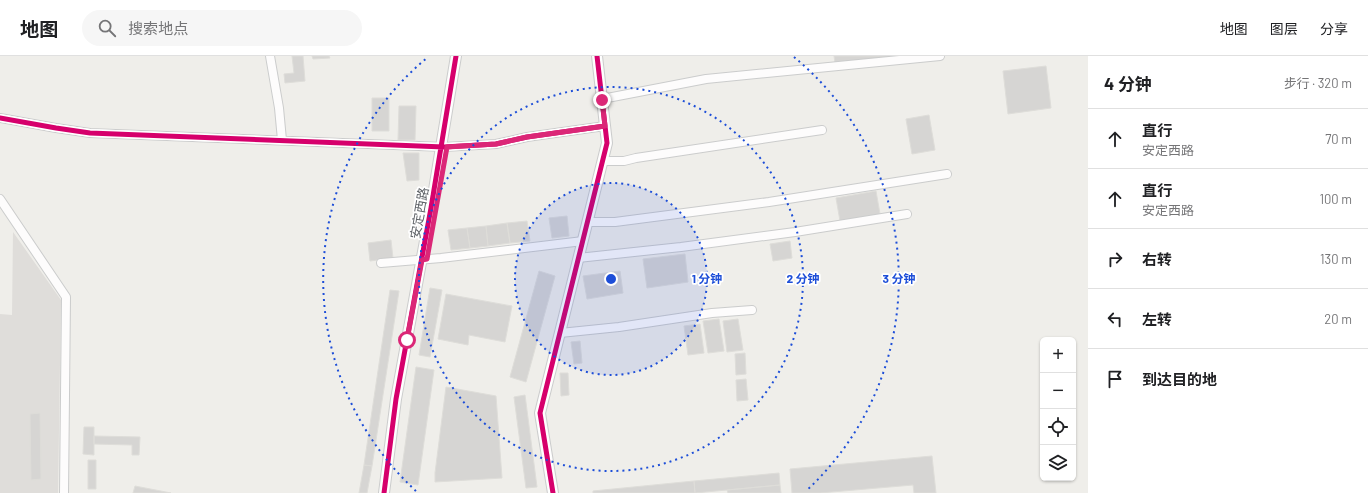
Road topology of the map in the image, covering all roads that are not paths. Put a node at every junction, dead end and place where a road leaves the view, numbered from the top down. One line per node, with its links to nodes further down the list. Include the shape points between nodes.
1 (270, 56): 10 (street)
2 (456, 56): 11 (street, 安定西路)
3 (462, 56): 11 (street, 安定西路)
4 (597, 56): 6 (street)
5 (940, 56): 6 (street, via 706,79)
6 (602, 100): 8 (street)
7 (0, 118): 10 (street, via 90,133)
8 (605, 126): 11 (street, via 496,144); 12 (street, via 607,143)
9 (822, 130): 12 (street, via 636,158 624,162)
10 (282, 140): 11 (street)
11 (444, 147): 19 (street, 安定西路)
12 (602, 161): 16 (street)
13 (947, 174): 16 (street, via 770,202 615,222)
14 (0, 199): 23 (street, via 66,297)
15 (907, 214): 18 (street, via 681,248)
16 (587, 222): 17 (street)
17 (583, 241): 18 (street); 19 (street)
18 (578, 258): 22 (street)
19 (424, 259): 20 (street); 24 (street, 安定西路, via 396,399); 25 (street, 安定西路)
20 (381, 263)
21 (752, 310): 22 (street)
22 (560, 333): 26 (street, via 540,413)
23 (64, 493)
24 (384, 493)
25 (390, 493)
26 (552, 493)

